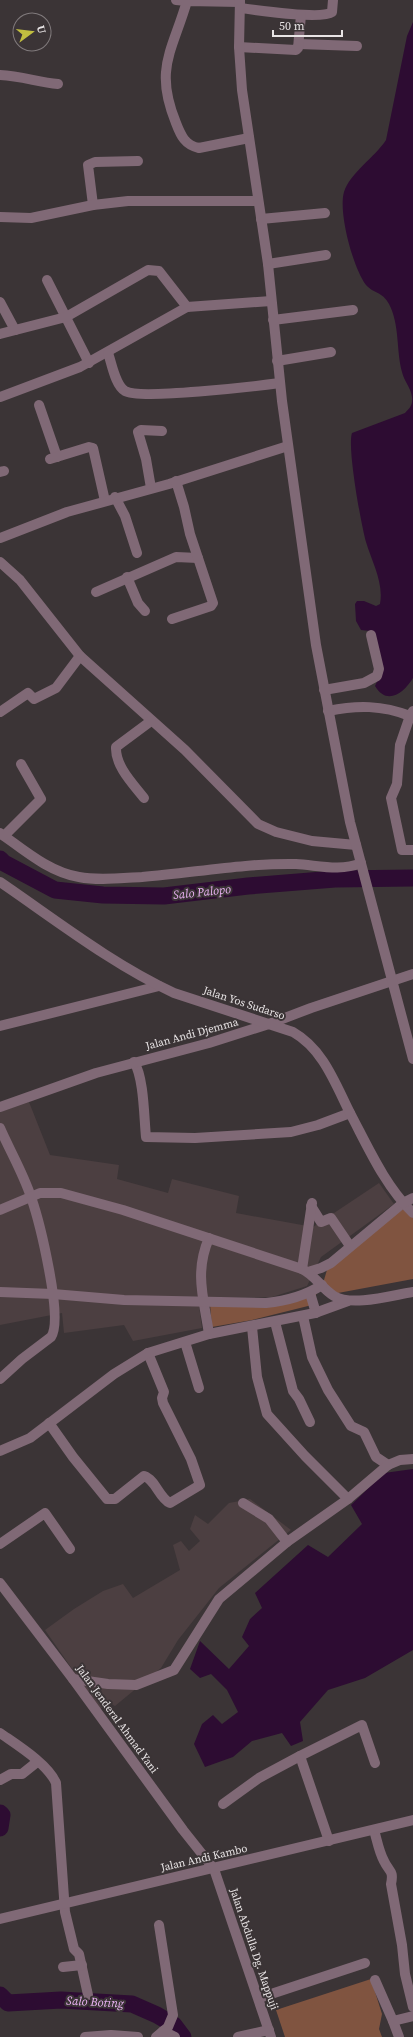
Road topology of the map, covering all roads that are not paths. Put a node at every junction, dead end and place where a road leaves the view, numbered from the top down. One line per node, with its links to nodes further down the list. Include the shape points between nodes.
1 (333, 0): 4 (street, via 330,14)
2 (181, 1): 3 (street); 10 (street, via 165,76 168,96 179,131 185,142 199,148)
3 (240, 3): 4 (street); 7 (street)
4 (301, 15): 5 (street)
5 (299, 44): 6 (street); 7 (street, via 296,50)
6 (358, 46)
7 (239, 47): 10 (street)
8 (0, 75): 9 (street, via 20,76)
9 (58, 84)
10 (249, 138): 12 (street)
11 (138, 161): 13 (street, via 95,162 88,165)
12 (258, 201): 13 (street, via 128,201); 16 (street)
13 (93, 205): 15 (street, via 31,218)
14 (325, 213): 16 (street)
15 (0, 217)
16 (261, 219): 18 (street)
17 (326, 255): 18 (street)
18 (268, 264): 20 (street)
19 (47, 280): 24 (street)
20 (271, 301): 22 (street); 25 (street)
21 (0, 302): 26 (street)
22 (187, 307): 24 (street, via 160,271 148,270); 29 (street)
23 (353, 310): 25 (street)
24 (66, 316): 26 (street); 31 (street)
25 (273, 320): 30 (street)
26 (15, 330): 27 (street)
27 (0, 334)
28 (331, 352): 30 (street)
29 (108, 353): 31 (street); 32 (street, via 119,384 123,391 129,394 213,390)
30 (277, 361): 32 (street)
31 (89, 363): 33 (street)
32 (280, 382): 36 (street)
33 (0, 397)
34 (39, 404): 40 (street, via 54,458 93,448)
35 (162, 431): 38 (street, via 138,432)
36 (288, 446): 37 (street); 51 (street)
37 (176, 481): 38 (street); 43 (street)
38 (151, 488): 39 (street)
39 (115, 498): 40 (street); 42 (street, via 126,516)
40 (105, 501): 41 (street, via 67,512)
41 (0, 538)
42 (137, 553)
43 (198, 558): 45 (street, via 180,556); 48 (street, via 212,604)
44 (0, 562): 50 (street, via 20,580)
45 (127, 577): 46 (street); 47 (street)
46 (96, 592)
47 (144, 611)
48 (172, 619)
49 (371, 635): 51 (street, via 379,669 377,676 364,683)
50 (80, 656): 53 (street, via 56,688 34,699 28,693); 55 (street)
51 (324, 690): 52 (street)
52 (328, 711): 54 (street, via 373,706); 59 (street, via 343,796)
53 (0, 712)
54 (412, 713): 60 (street, via 400,745 398,784 391,798 402,850)
55 (151, 721): 57 (street, via 116,747 122,768); 59 (street, via 193,758 258,824 276,832 308,840)
56 (21, 764): 58 (street, via 41,799)
57 (144, 798)
58 (2, 835): 61 (street, via 46,864 69,875 89,879 281,864 345,868)
59 (356, 845): 61 (street)
60 (413, 850)
61 (362, 866): 64 (street)
62 (0, 882): 65 (street, Jalan Yos Sudarso, via 112,960)
63 (413, 974): 64 (street, Jalan Andi Djemma)
64 (392, 980): 66 (street, Jalan Andi Djemma); 68 (street)
65 (159, 986): 66 (street, Jalan Yos Sudarso); 67 (street)
66 (269, 1024): 69 (street, Jalan Andi Djemma, via 209,1043); 71 (street, Jalan Yos Sudarso, via 293,1032 309,1042 329,1072)
67 (0, 1026)
68 (413, 1059)
69 (134, 1062): 70 (street, Jalan Andi Djemma); 71 (street, via 143,1101 146,1138 195,1138 291,1132 318,1125)
70 (0, 1107)
71 (350, 1112): 75 (street, Jalan Yos Sudarso, via 373,1157)
72 (0, 1128): 73 (street)
73 (31, 1196): 76 (street); 78 (street, via 49,1192 68,1194); 85 (street)
74 (413, 1198): 75 (street)
75 (403, 1203): 77 (street, Jalan Yos Sudarso); 79 (street)
76 (0, 1210)
77 (413, 1213)
78 (209, 1238): 80 (street); 87 (street, via 200,1265)
79 (350, 1246): 80 (street, via 326,1266); 80 (street, via 331,1218 320,1222 312,1205)
80 (305, 1270): 81 (street)
81 (322, 1285): 84 (street); 86 (street, via 335,1297)
82 (0, 1292): 85 (street)
83 (413, 1292): 86 (street)
84 (310, 1293): 87 (street, via 266,1303); 88 (street)
85 (53, 1294): 87 (street); 95 (street, via 55,1315 54,1332 51,1337 22,1358)
86 (348, 1301): 88 (street)
87 (204, 1303): 92 (street)
88 (316, 1313): 89 (street)
89 (303, 1316): 90 (street); 101 (street, via 312,1357 328,1390 351,1426 364,1432 376,1457)
90 (275, 1322): 91 (street); 97 (street, via 293,1391)
91 (252, 1326): 92 (street); 102 (street, via 257,1377 268,1414 304,1456)
92 (209, 1334): 93 (street)
93 (185, 1342): 94 (street); 96 (street)
94 (148, 1353): 98 (street, via 114,1374); 98 (street, via 164,1392 163,1403 191,1459 200,1485 170,1503 144,1476 115,1498 107,1499)
95 (0, 1379)
96 (199, 1388)
97 (310, 1422)
98 (50, 1423): 99 (street, via 30,1438)
99 (0, 1451)
100 (413, 1459): 101 (street, via 400,1460)
101 (388, 1465): 102 (street)
102 (348, 1500): 104 (street)
103 (243, 1503): 104 (street, via 269,1519)
104 (287, 1542): 108 (street, via 219,1599 174,1670 136,1685 108,1684)
105 (0, 1544): 106 (street, via 45,1512)
106 (70, 1549)
107 (0, 1583): 108 (street, Jalan Jenderal Ahmad Yani)
108 (73, 1678): 118 (street, Jalan Jenderal Ahmad Yani)
109 (0, 1733): 111 (street)
110 (300, 1756): 112 (street, via 362,1725); 114 (street, via 259,1778); 117 (street)
111 (37, 1762): 113 (street, via 22,1774 11,1774); 119 (street, via 50,1773 56,1783)
112 (375, 1763)
113 (0, 1780)
114 (223, 1804)
115 (413, 1820): 116 (street, Jalan Andi Kambo)
116 (374, 1830): 117 (street, Jalan Andi Kambo); 128 (street, via 384,1861 390,1867 393,1876 391,1884 405,1974)
117 (329, 1841): 118 (street, Jalan Andi Kambo)
118 (214, 1869): 119 (street, Jalan Andi Kambo); 127 (street, Jalan Abdulla Dg. Mappuji)
119 (65, 1903): 120 (street, Jalan Andi Kambo); 123 (street, via 74,1949 78,1952)
120 (4, 1918)
121 (159, 1925): 131 (street, via 173,2015)
122 (365, 1963): 127 (street)
123 (82, 1965): 124 (street); 126 (street)
124 (63, 1967)
125 (376, 1980): 130 (street)
126 (88, 1995)
127 (259, 1998): 132 (street, Jalan Abdulla Dg. Mappuji)
128 (413, 2007)
129 (413, 2016): 130 (street)
130 (393, 2021): 137 (street)
131 (162, 2032): 135 (street)
132 (270, 2033): 136 (street)
133 (85, 2037): 134 (street)
134 (138, 2037)
135 (174, 2037)
136 (238, 2037)
137 (398, 2037)

